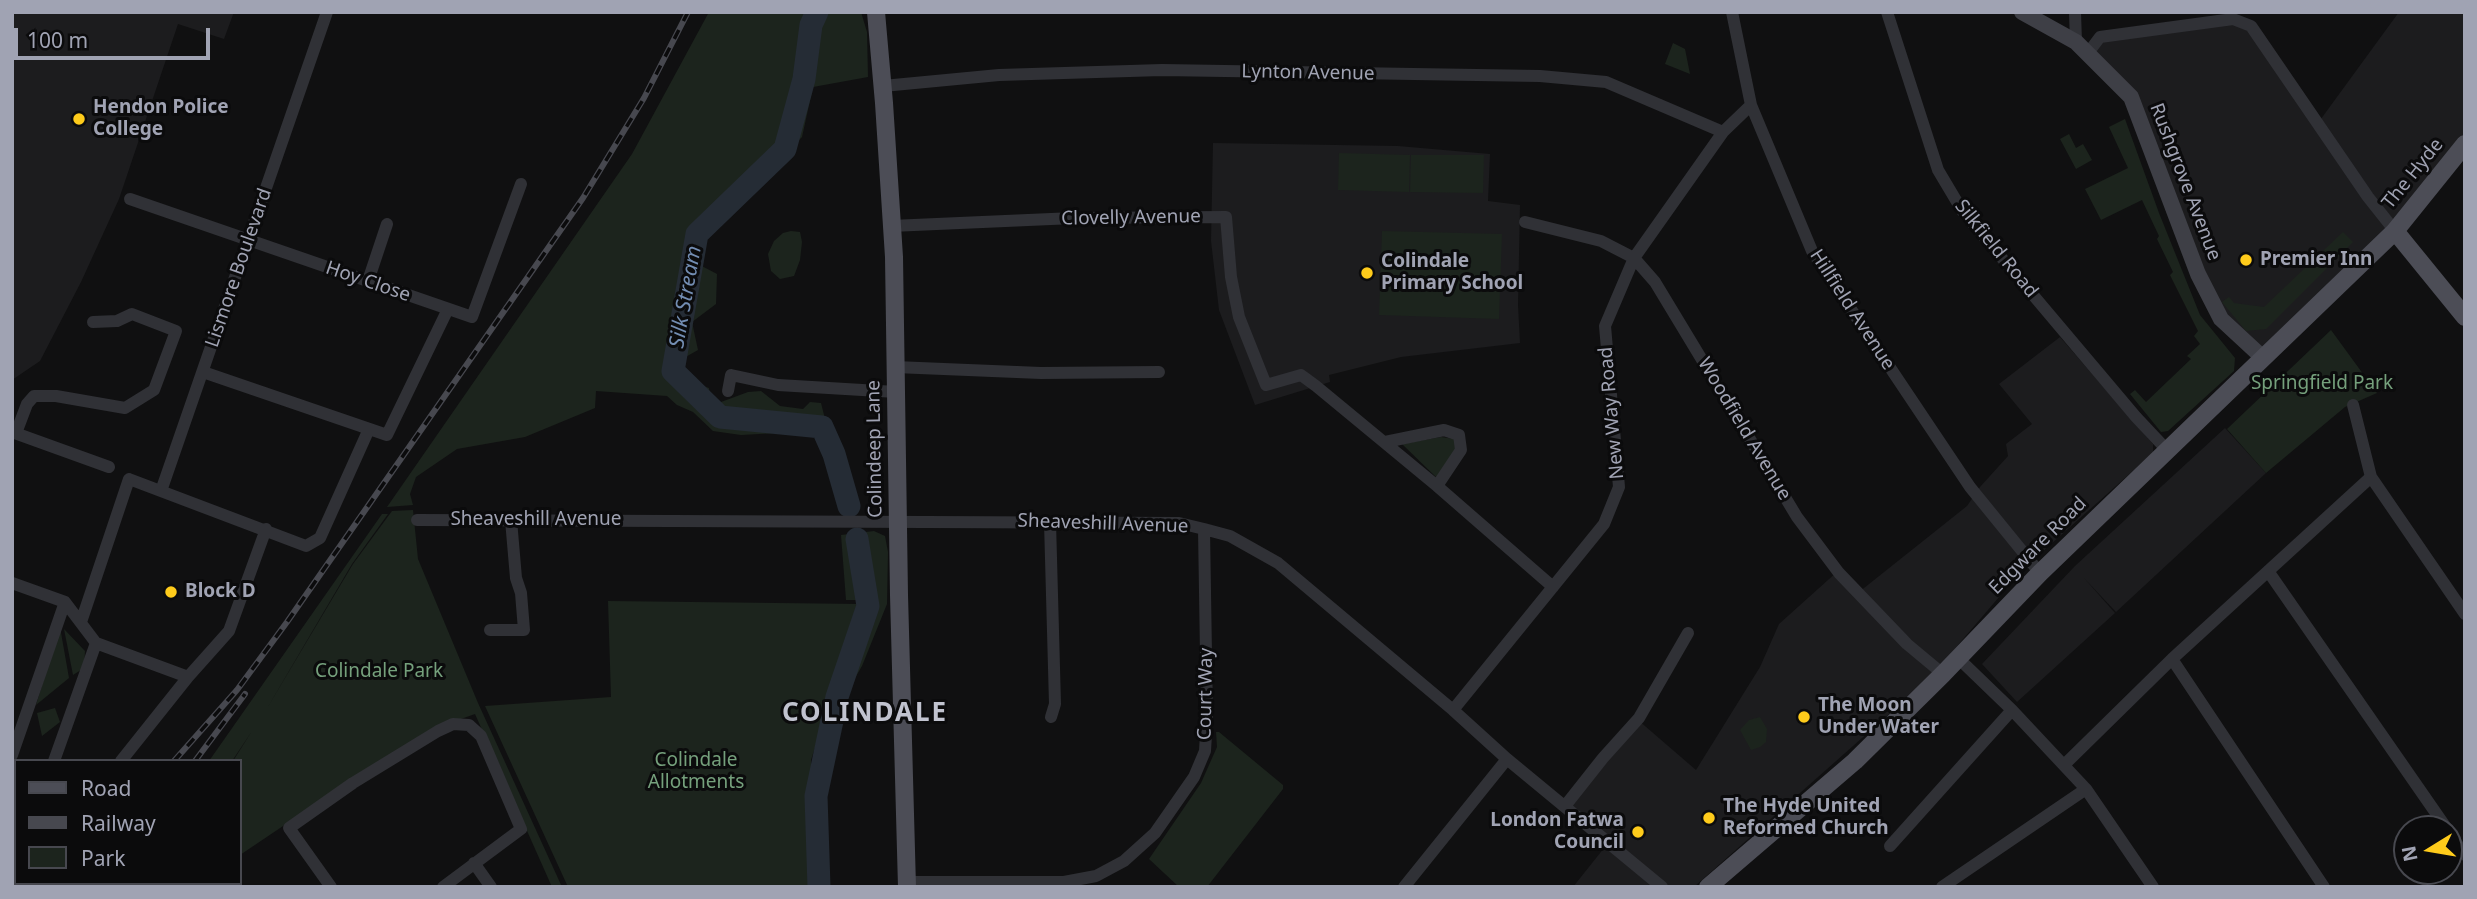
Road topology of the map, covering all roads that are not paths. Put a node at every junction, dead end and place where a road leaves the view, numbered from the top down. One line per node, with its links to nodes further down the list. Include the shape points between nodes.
1 (327, 12): 18 (street, Lismore Boulevard)
2 (876, 12): 8 (main road, Colindeep Lane)
3 (1732, 12): 9 (street, Hillfield Avenue)
4 (1887, 12): 34 (street, Silkfield Road, via 1938,170 1963,212)
5 (2022, 12): 7 (street, Rushgrove Avenue)
6 (2075, 12): 7 (street)
7 (2082, 47): 17 (street, via 2100,37 2233,19 2251,26); 24 (street, Rushgrove Avenue, via 2131,97 2198,274 2221,319)
8 (883, 86): 10 (street, Lynton Avenue, via 999,75 1162,70 1540,76 1606,82); 16 (main road, Colindeep Lane)
9 (1751, 105): 10 (street, New Way Road); 46 (street, Hillfield Avenue, via 1812,251 1970,488)
10 (1723, 132): 19 (street, New Way Road)
11 (2465, 144): 17 (main road, The Hyde)
12 (521, 184): 21 (street, Hoy Close, via 472,317)
13 (130, 199): 18 (street, Hoy Close)
14 (1525, 222): 19 (street, Woodfield Avenue, via 1601,241)
15 (387, 224): 20 (street)
16 (891, 226): 25 (main road, Colindeep Lane); 33 (street, Clovelly Avenue, via 1226,217 1239,317 1266,385 1301,375)
17 (2395, 231): 22 (main road); 24 (main road, Edgware Road)
18 (248, 241): 20 (street, Hoy Close); 26 (street, Lismore Boulevard)
19 (1634, 258): 48 (street, New Way Road, via 1605,326 1619,487 1604,524); 57 (street, Woodfield Avenue, via 1655,282 1797,517 1839,573 1907,644)
20 (368, 281): 21 (street, Hoy Close)
21 (449, 309): 31 (street, via 387,435)
22 (2465, 317)
23 (93, 322): 32 (street, via 117,321 132,314 176,331 154,390 125,408 34,396)
24 (2262, 357): 34 (main road, Edgware Road)
25 (895, 367): 27 (street); 29 (main road, Colindeep Lane)
26 (203, 372): 31 (street); 38 (street, Lismore Boulevard)
27 (1159, 372)
28 (728, 391): 29 (street, via 731,375 778,385)
29 (896, 392): 41 (main road, Colindeep Lane)
30 (2353, 405): 36 (street)
31 (369, 429): 43 (street, via 320,538 306,545)
32 (14, 432): 35 (street)
33 (1385, 442): 37 (street); 37 (street, via 1444,430 1459,435 1461,450)
34 (2167, 450): 46 (main road, Edgware Road)
35 (109, 467)
36 (2371, 477): 45 (street); 50 (street)
37 (1437, 486): 48 (street)
38 (161, 491): 43 (street); 51 (street, via 129,479)
39 (417, 520): 40 (street, Sheaveshill Avenue)
40 (511, 520): 41 (street, Sheaveshill Avenue); 52 (street, via 524,630)
41 (897, 522): 42 (street, Sheaveshill Avenue); 72 (main road, Colindeep Lane)
42 (1050, 522): 44 (street, Sheaveshill Avenue, via 1179,523); 61 (street, via 1055,704)
43 (266, 529): 58 (street, via 229,631)
44 (1205, 529): 59 (street, Sheaveshill Avenue, via 1230,536 1278,563); 73 (street, Court Way, via 1208,717 1198,771 1138,852 1096,876)
45 (2268, 571): 56 (street); 69 (street)
46 (2040, 573): 55 (main road, Edgware Road)
47 (12, 583): 49 (street)
48 (1553, 587): 59 (street, New Way Road)
49 (65, 602): 51 (street); 62 (street)
50 (2465, 614)
51 (81, 622): 54 (street)
52 (490, 630)
53 (1688, 633): 68 (street, via 1639,719)
54 (96, 643): 58 (street); 63 (street)
55 (1957, 657): 57 (main road, Edgware Road); 60 (street)
56 (2172, 659): 66 (street); 82 (street)
57 (1943, 674): 74 (main road, Edgware Road, via 1855,761)
58 (188, 677): 64 (street)
59 (1453, 710): 65 (street, Sheaveshill Avenue)
60 (2012, 710): 66 (street); 70 (street)
61 (1051, 717)
62 (12, 755)
63 (55, 759)
64 (123, 759)
65 (1507, 759): 68 (street, Sheaveshill Avenue); 78 (street)
66 (2064, 765): 67 (street)
67 (2086, 789): 80 (street); 81 (street)
68 (1565, 806): 79 (street, Sheaveshill Avenue)
69 (2437, 815)
70 (1890, 846)
71 (474, 863): 75 (street, via 521,829 481,736 469,724 453,724 353,783 289,828); 76 (street); 77 (street)
72 (907, 884): 73 (street, Court Way)
73 (1064, 884)
74 (1710, 886)
75 (331, 887)
76 (443, 887)
77 (491, 887)
78 (1404, 887)
79 (1662, 887)
80 (1942, 887)
81 (2153, 887)
82 (2324, 887)

